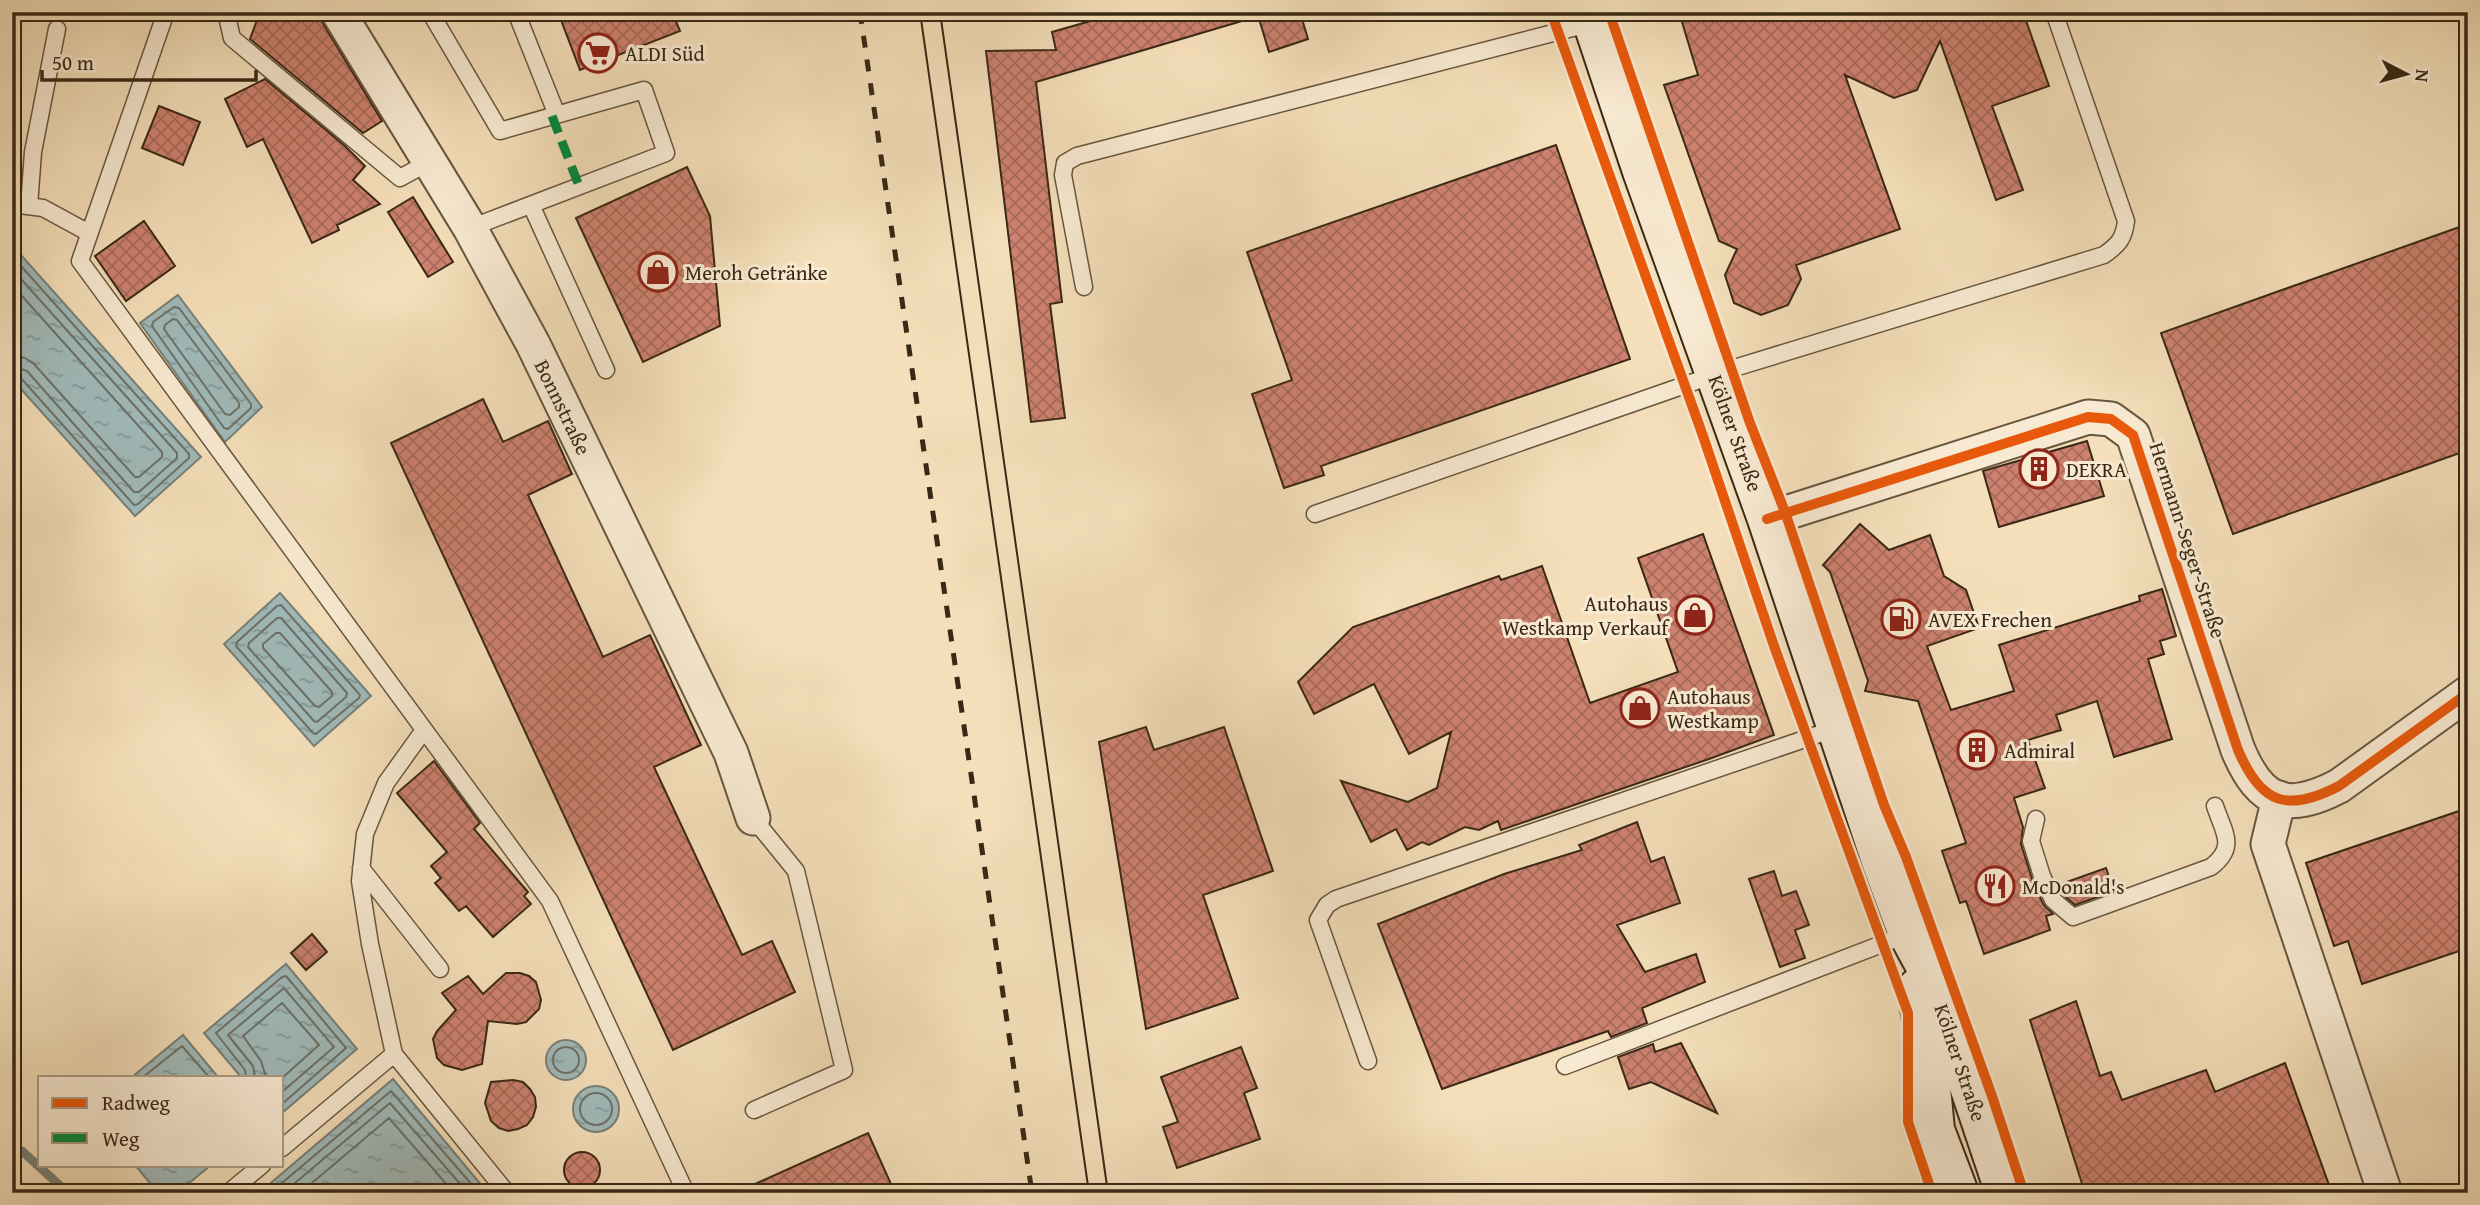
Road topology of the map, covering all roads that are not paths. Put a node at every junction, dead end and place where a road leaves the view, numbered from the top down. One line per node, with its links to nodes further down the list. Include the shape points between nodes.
1 (166, 12): 14 (lane)
2 (226, 12): 10 (lane, via 232,38 400,178)
3 (430, 12): 9 (lane, via 500,131)
4 (516, 12): 9 (lane)
5 (2054, 12): 17 (lane, via 2126,221 2121,243 2104,255)
6 (347, 15): 10 (street, Bonnstraße)
7 (1590, 17): 15 (lane, via 1077,156 1065,163 1063,175); 17 (main road, Kölner Straße)
8 (57, 29): 11 (lane)
9 (557, 115): 12 (lane, via 644,90 666,153)
10 (429, 162): 13 (street, Bonnstraße)
11 (20, 205): 14 (lane, via 43,208)
12 (531, 205): 13 (lane); 16 (lane)
13 (470, 228): 25 (street, Bonnstraße, via 533,344 732,752)
14 (89, 233): 22 (lane, via 80,261)
15 (1084, 287)
16 (606, 370)
17 (1715, 374): 18 (lane); 19 (main road, Kölner Straße)
18 (1315, 514)
19 (1767, 519): 21 (main road, Kölner Straße); 23 (street, Hermann-Seger-Straße, via 2088,417 2111,419 2133,435 2248,773 2261,790)
20 (2468, 692): 23 (street, via 2339,786 2295,803)
21 (1837, 728): 28 (main road, Kölner Straße); 31 (lane, via 1326,905 1318,919)
22 (424, 730): 27 (lane, via 386,783 365,834); 38 (lane, via 550,901)
23 (2279, 798): 41 (street, via 2268,844)
24 (2215, 806): 26 (lane, via 2227,844 2224,857 2211,867 2073,918 2053,900 2042,876 2031,841)
25 (753, 818): 33 (lane, via 796,871 844,1070)
26 (2036, 819)
27 (361, 868): 29 (lane); 30 (lane, via 370,944)
28 (1908, 934): 32 (lane); 39 (main road, Kölner Straße, via 1935,1130); 40 (main road, Kölner Straße, via 1934,982)
29 (440, 969)
30 (394, 1054): 34 (lane); 37 (lane)
31 (1368, 1060)
32 (1565, 1066)
33 (754, 1110)
34 (284, 1146)
35 (261, 1166): 36 (lane)
36 (228, 1193)
37 (507, 1193)
38 (686, 1193)
39 (1959, 1193)
40 (2005, 1193)
41 (2385, 1193)

